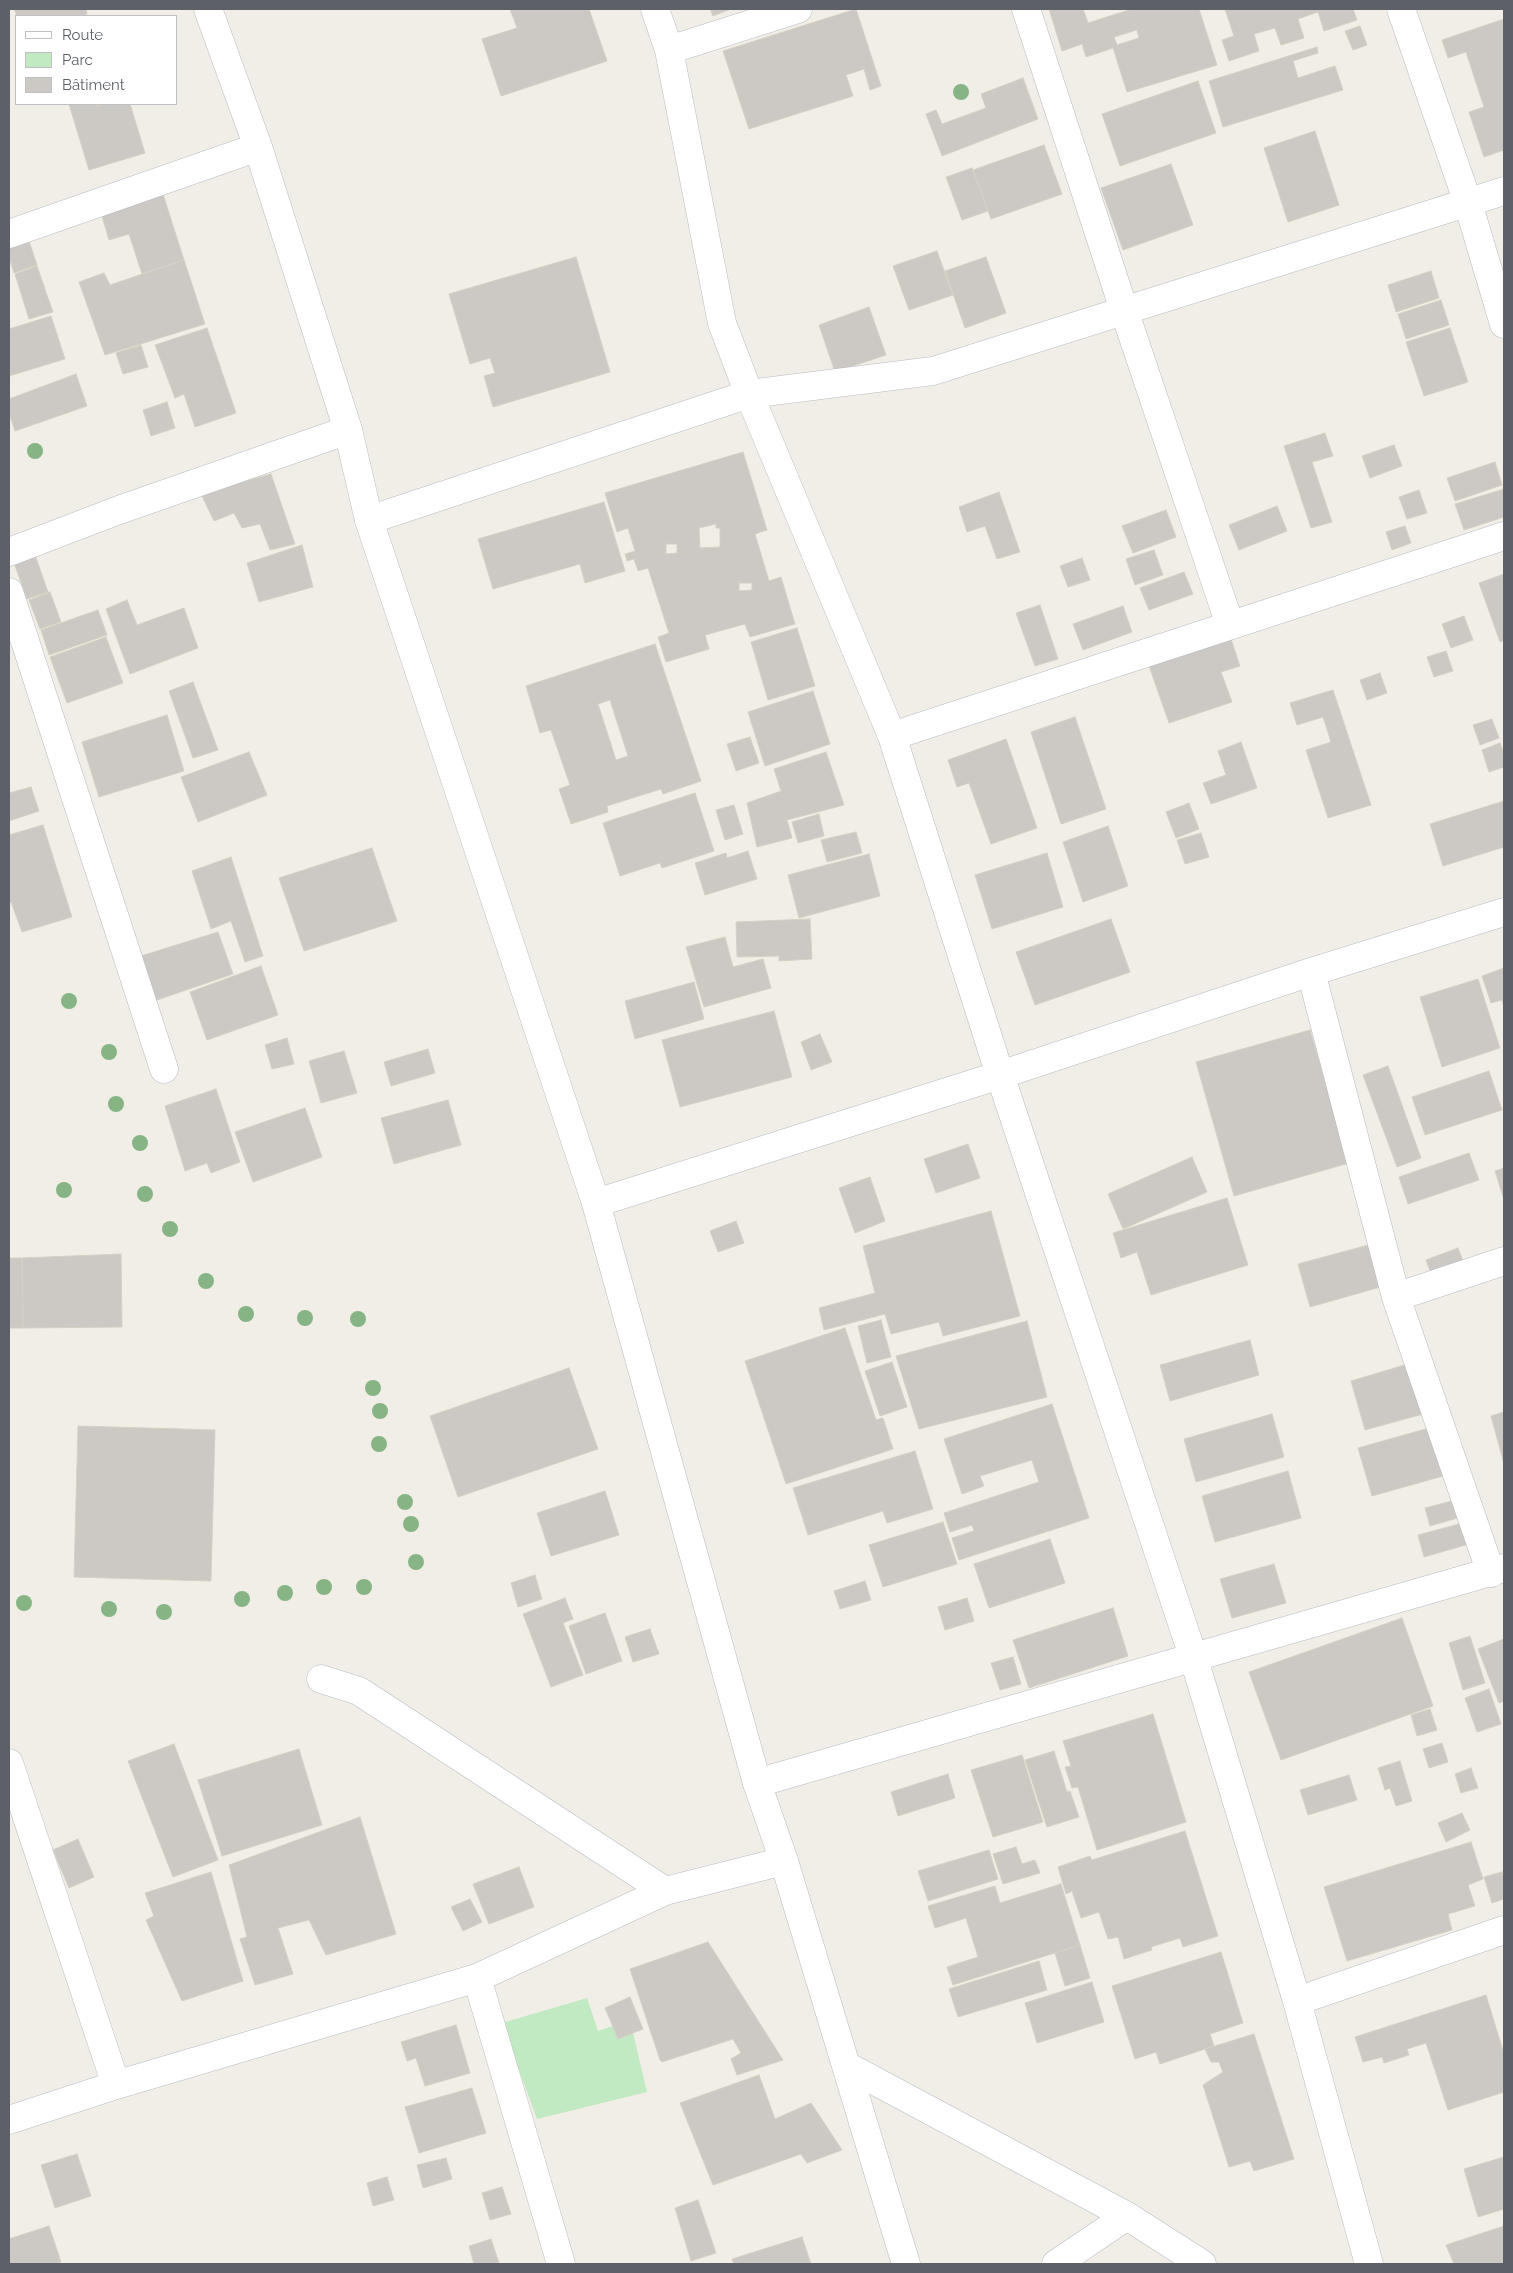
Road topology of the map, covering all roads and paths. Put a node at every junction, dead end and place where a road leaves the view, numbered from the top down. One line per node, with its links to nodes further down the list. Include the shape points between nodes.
1 (208, 9): 7 (street)
2 (655, 9): 6 (street)
3 (798, 9): 6 (street)
4 (1026, 9): 11 (street)
5 (1401, 9): 9 (street)
6 (669, 50): 13 (street, via 722,323)
7 (258, 147): 10 (street); 14 (street)
8 (1504, 191): 9 (street)
9 (1468, 203): 11 (street); 12 (street)
10 (9, 234)
11 (1124, 310): 13 (street, via 933,370); 19 (street)
12 (1504, 324)
13 (749, 394): 15 (street); 20 (street)
14 (348, 430): 15 (street); 17 (street)
15 (369, 520): 25 (street)
16 (1504, 536): 19 (street)
17 (9, 552)
18 (9, 592): 23 (street)
19 (1230, 625): 20 (street)
20 (892, 736): 24 (street)
21 (1504, 912): 22 (street)
22 (1311, 972): 24 (street); 27 (street)
23 (164, 1070)
24 (1000, 1075): 25 (street); 29 (street)
25 (596, 1203): 32 (street)
26 (1504, 1261): 27 (street)
27 (1396, 1297): 28 (street)
28 (1497, 1570): 29 (street)
29 (1194, 1659): 32 (street); 37 (street)
30 (321, 1679): 34 (street, via 359,1691)
31 (9, 1763): 39 (street)
32 (757, 1783): 33 (street)
33 (784, 1861): 34 (street); 38 (street)
34 (665, 1891): 36 (street)
35 (1504, 1930): 37 (street)
36 (477, 1978): 39 (street); 42 (street)
37 (1297, 2001): 46 (street)
38 (847, 2066): 41 (street); 43 (street)
39 (116, 2086): 40 (street)
40 (9, 2120)
41 (1127, 2216): 44 (street); 45 (street)
42 (561, 2264)
43 (906, 2264)
44 (1056, 2264)
45 (1202, 2264)
46 (1369, 2264)

